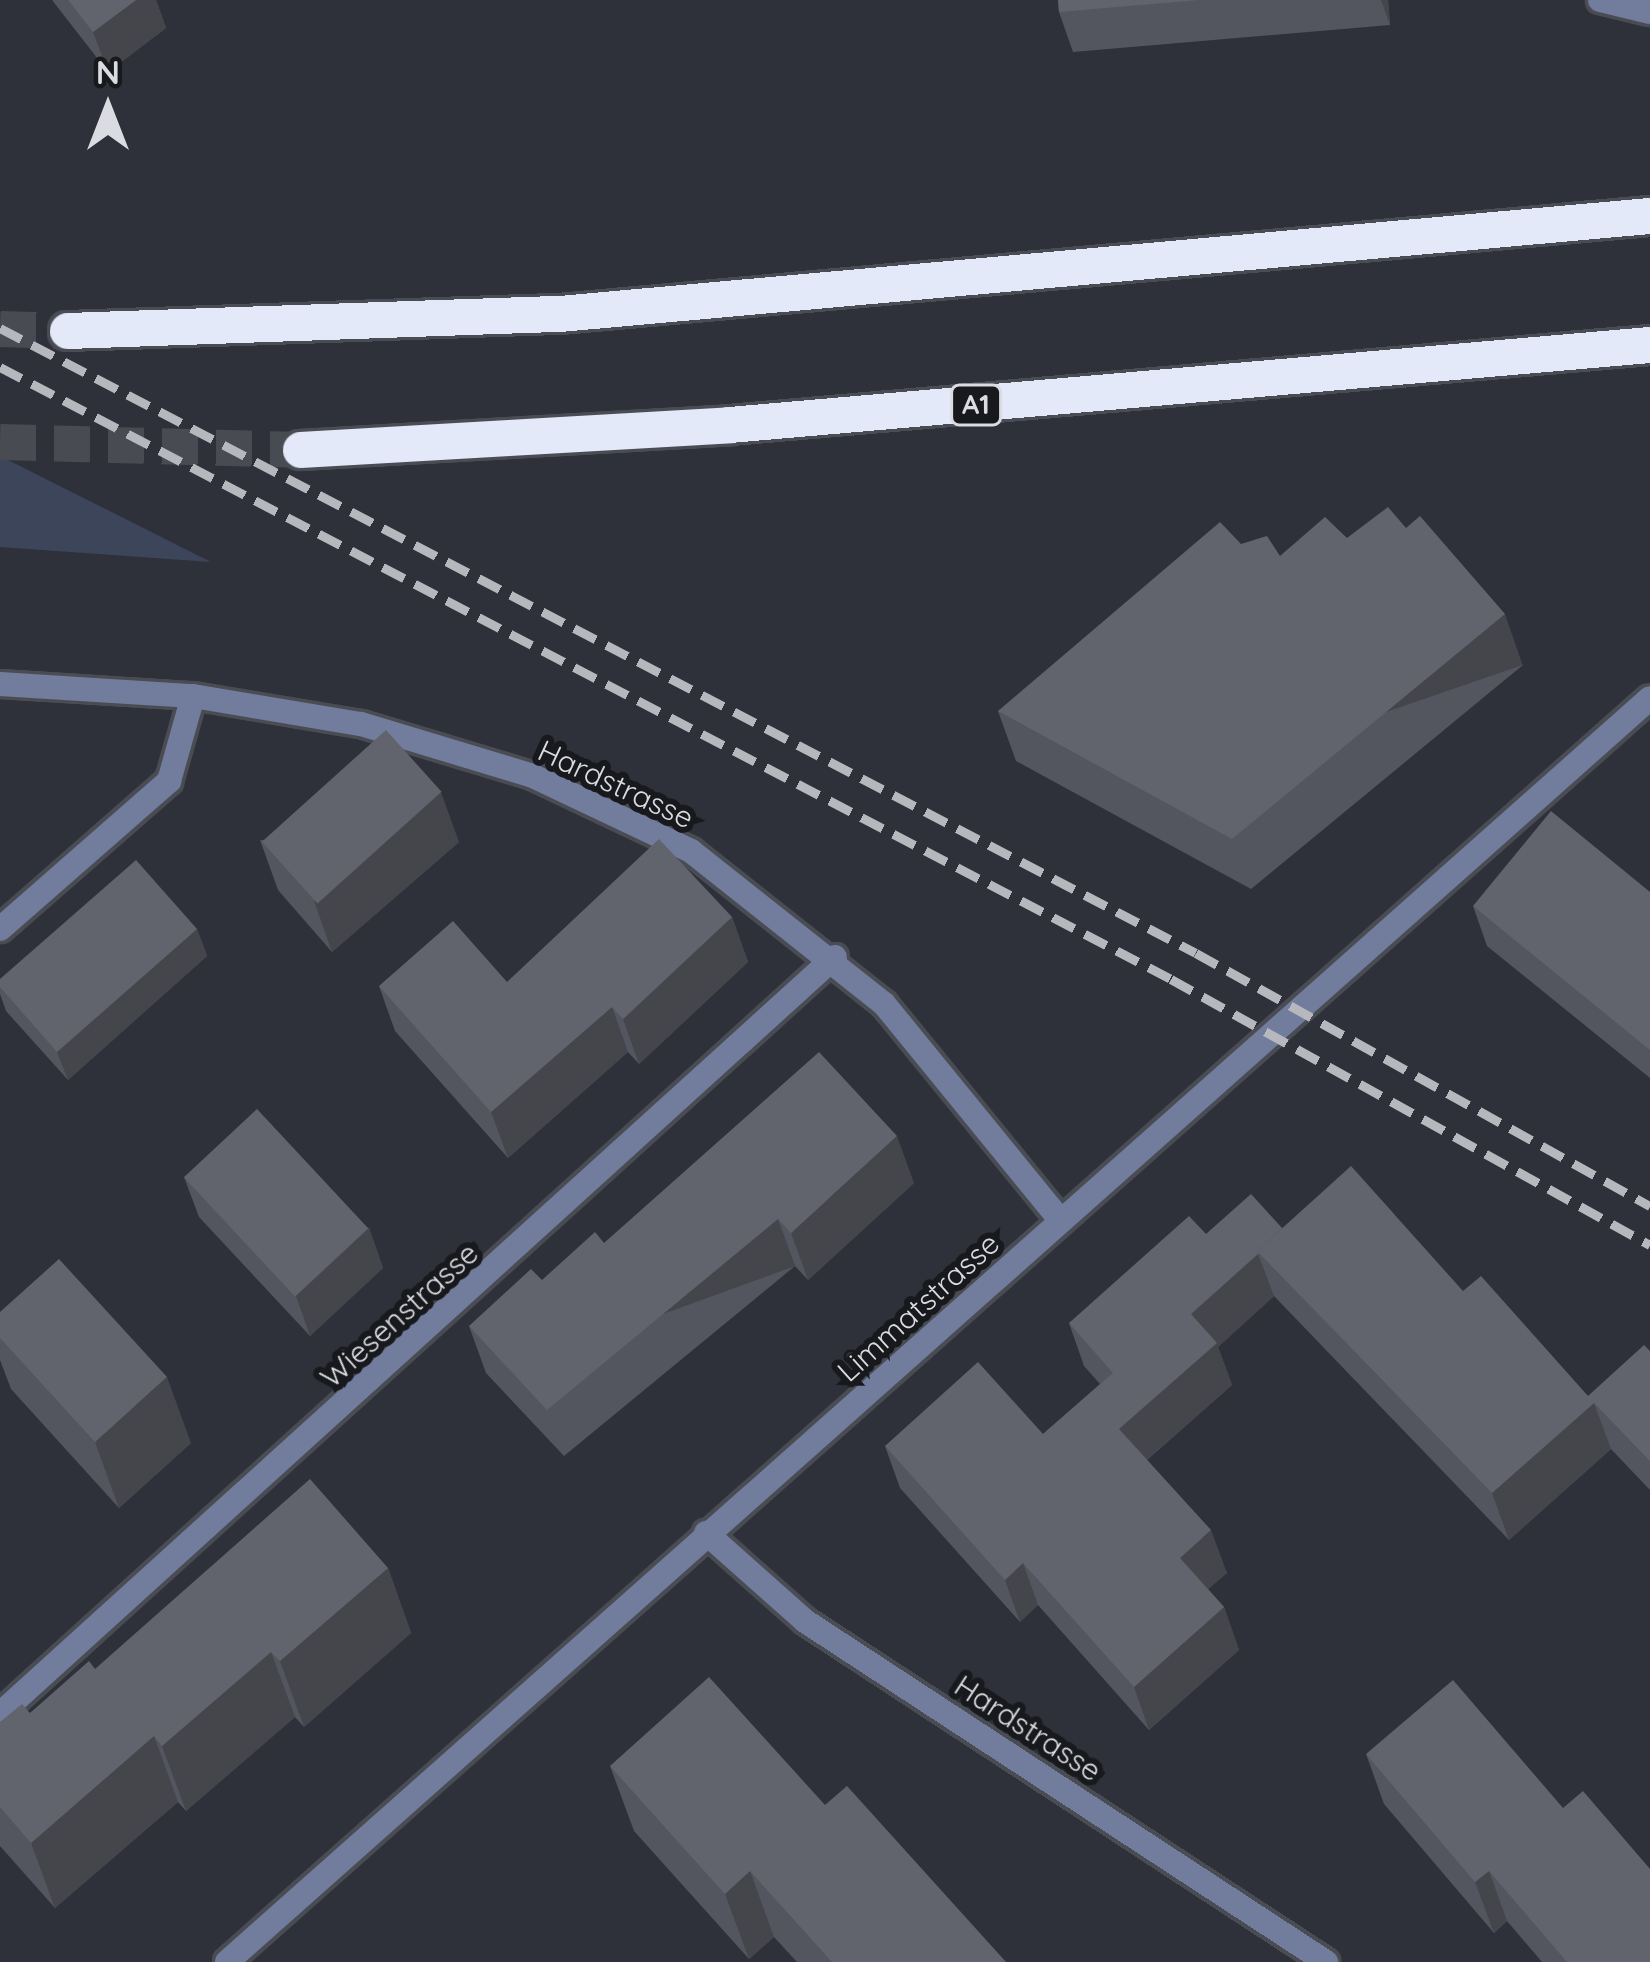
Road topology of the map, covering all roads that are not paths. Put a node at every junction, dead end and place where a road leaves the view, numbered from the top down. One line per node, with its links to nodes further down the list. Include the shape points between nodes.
1 (1600, 0): 2 (street)
2 (1650, 12)
3 (1650, 216): 4 (highway, via 583,313)
4 (68, 331)
5 (1650, 345): 6 (highway, A1, via 860,415)
6 (301, 450)
7 (0, 683): 8 (street, Hardstrasse)
8 (193, 696): 10 (street, via 169,781); 11 (street, Hardstrasse, via 361,724 533,776 691,851)
9 (1650, 698): 12 (street, Limmatstrasse)
10 (0, 929)
11 (836, 957): 12 (street, Hardstrasse); 14 (street, Wiesenstrasse)
12 (1060, 1220): 13 (street, Limmatstrasse)
13 (706, 1533): 15 (street, Limmatstrasse); 16 (street, Hardstrasse, via 805,1621)
14 (0, 1714)
15 (227, 1962)
16 (1326, 1962)

